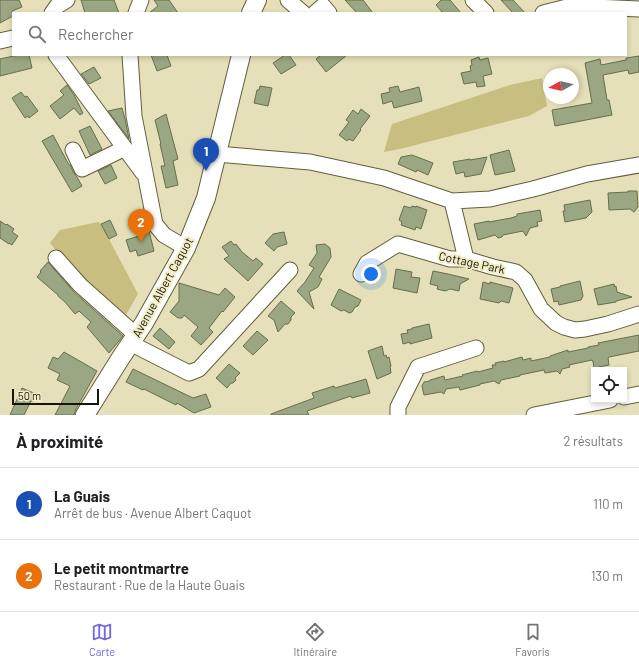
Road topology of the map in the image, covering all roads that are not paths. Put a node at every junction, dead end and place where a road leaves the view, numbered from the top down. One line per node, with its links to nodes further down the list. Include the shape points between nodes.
1 (141, 0): 7 (street)
2 (257, 0): 8 (main road)
3 (288, 0): 9 (street)
4 (473, 0): 12 (street)
5 (592, 4): 6 (street); 13 (street)
6 (639, 9)
7 (136, 12)
8 (251, 12)
9 (302, 12)
10 (316, 12): 11 (street, via 322,6)
11 (328, 12)
12 (485, 12)
13 (547, 12)
14 (12, 38): 15 (street)
15 (0, 41)
16 (57, 56): 19 (street)
17 (130, 56): 23 (street, via 134,116)
18 (241, 56): 21 (main road, Avenue Albert Caquot)
19 (125, 148): 20 (street, via 82,169); 23 (street)
20 (73, 150)
21 (217, 154): 24 (street, via 310,162 384,178); 25 (main road, Avenue Albert Caquot, via 206,198)
22 (639, 165): 24 (street, via 587,174 490,199)
23 (146, 176): 25 (street, via 155,224 164,235)
24 (452, 201): 27 (street, Cottage Park)
25 (186, 248): 31 (main road, Avenue Albert Caquot)
26 (56, 258): 31 (street)
27 (466, 259): 29 (street, Cottage Park, via 450,259 398,244 367,263); 30 (street, Cottage Park, via 516,272 525,280 541,309 564,327 584,329)
28 (290, 270): 31 (street, via 199,370 189,373)
29 (361, 274)
30 (639, 314)
31 (133, 339): 36 (main road, Avenue Albert Caquot)
32 (476, 348): 37 (street, via 418,367 398,407)
33 (639, 394): 34 (street)
34 (627, 396)
35 (595, 403): 38 (street)
36 (85, 415)
37 (398, 415)
38 (534, 415)

